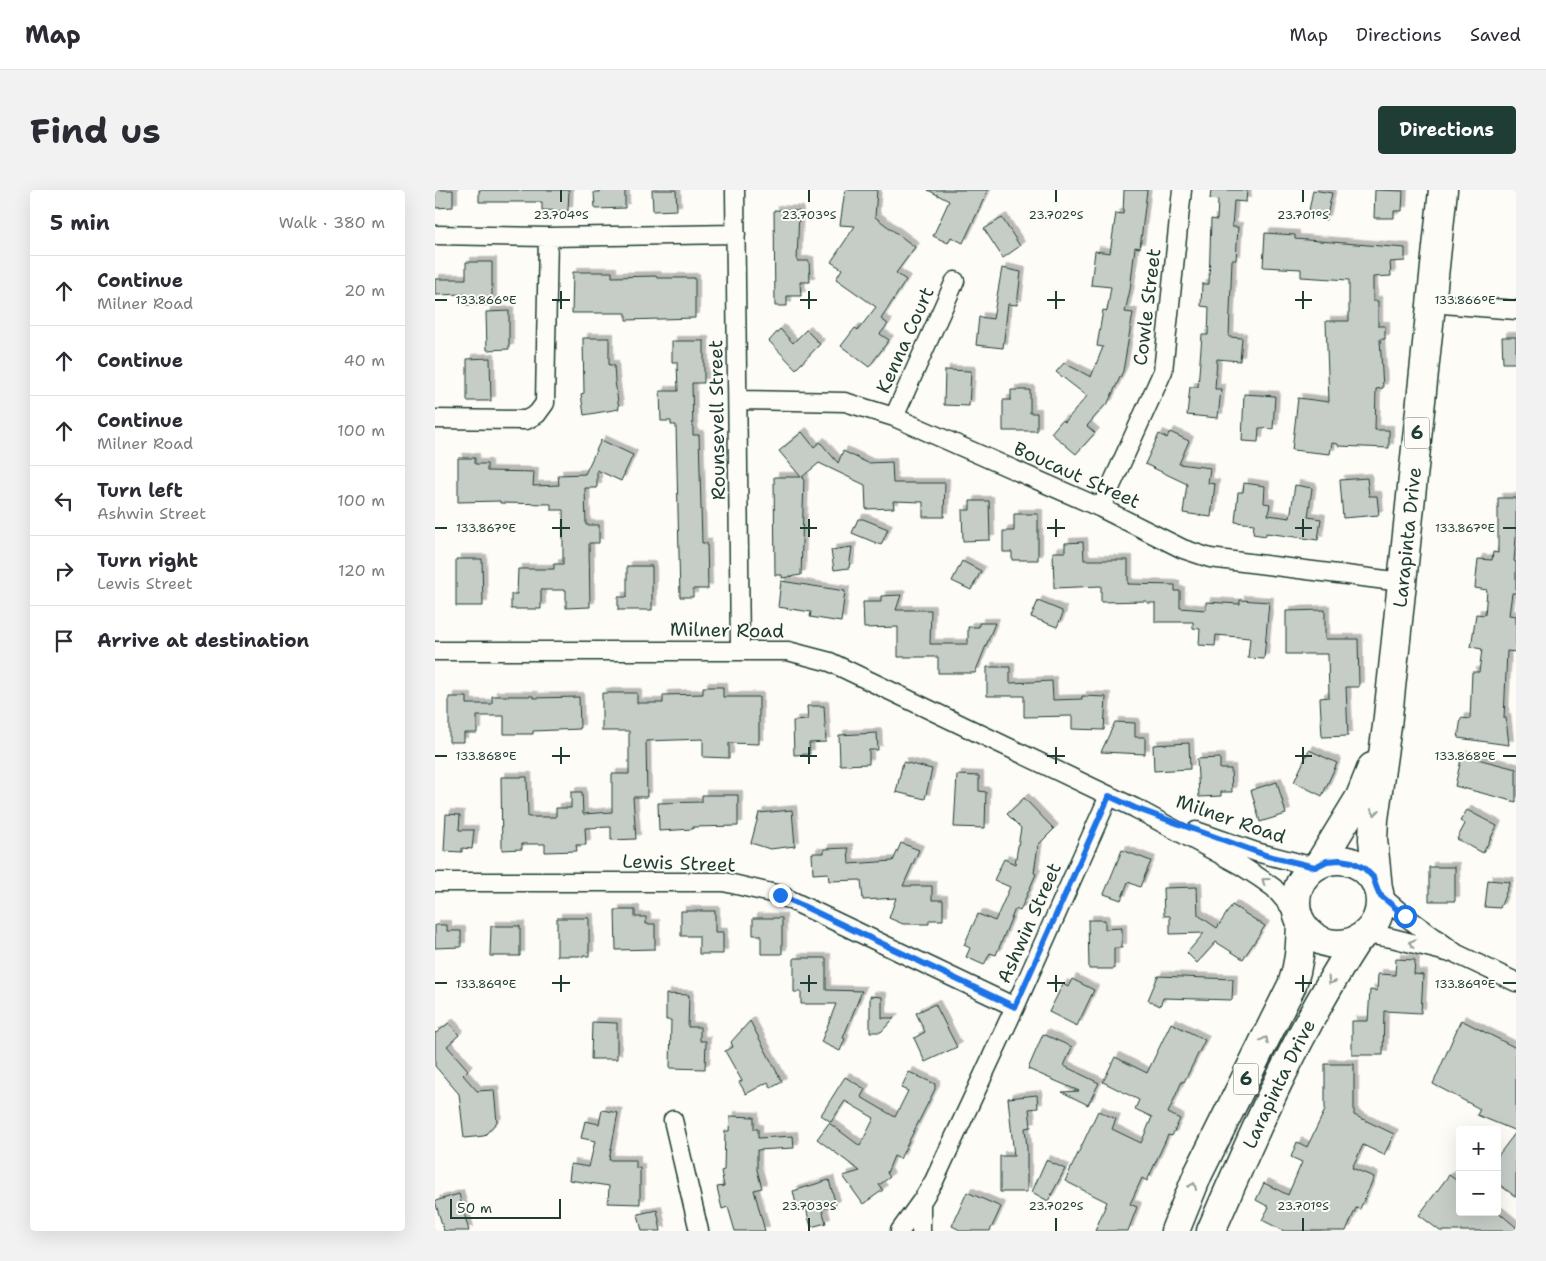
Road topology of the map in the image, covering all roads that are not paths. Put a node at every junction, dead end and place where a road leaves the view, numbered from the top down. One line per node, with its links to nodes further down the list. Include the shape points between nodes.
1 (735, 190): 4 (street, Rounsevell Street)
2 (1182, 190): 13 (street, Cowle Street, via 1163,371)
3 (1443, 190): 8 (main road, Larapinta Drive / 6)
4 (736, 234): 6 (street); 10 (street, Rounsevell Street)
5 (435, 235): 6 (street)
6 (548, 237): 12 (street, via 545,403 537,414 526,420)
7 (955, 281): 11 (street, Kenna Court)
8 (1431, 303): 9 (street); 14 (main road, Larapinta Drive / 6)
9 (1516, 310)
10 (739, 400): 11 (street, Boucaut Street, via 845,402); 15 (street, Rounsevell Street)
11 (894, 417): 13 (street, Boucaut Street)
12 (435, 419)
13 (1101, 508): 14 (street, Boucaut Street, via 1183,549 1210,558)
14 (1402, 582): 17 (main road, Larapinta Drive / 6)
15 (740, 650): 16 (street, Milner Road); 18 (street, Milner Road, via 788,651 830,662)
16 (435, 651)
17 (1392, 677): 20 (main road, Larapinta Drive / 6, via 1381,740 1371,768 1359,797); 22 (main road, Larapinta Drive / 6, one-way to 22, via 1374,819)
18 (1109, 796): 19 (street, Milner Road); 27 (street, Ashwin Street)
19 (1135, 808): 20 (street, Milner Road, via 1241,847); 23 (street, Milner Road, one-way to 19, via 1274,888 1260,878)
20 (1317, 866): 22 (main road, via 1340,860 1352,862 1373,877); 23 (main road, 6, via 1299,886 1296,899)
21 (435, 882): 27 (street, Lewis Street, via 724,882 780,895)
22 (1379, 892): 24 (main road, 6, via 1378,916); 25 (street, via 1405,916)
23 (1300, 919): 24 (main road, via 1318,939 1331,944 1344,944); 33 (main road, Larapinta Drive / 6, one-way to 23, via 1198,1174 1292,985 1300,954)
24 (1361, 937): 25 (street, one-way to 24, via 1392,938); 34 (main road, Larapinta Drive / 6, one-way to 34, via 1313,1014 1241,1160)
25 (1457, 954): 26 (street)
26 (1516, 982)
27 (1015, 1007): 29 (street, Ashwin Street)
28 (673, 1120): 30 (street)
29 (921, 1202): 31 (street, Ashwin Street); 32 (street, Ashwin Street)
30 (699, 1231)
31 (899, 1231)
32 (921, 1231)
33 (1175, 1231)
34 (1211, 1231)

